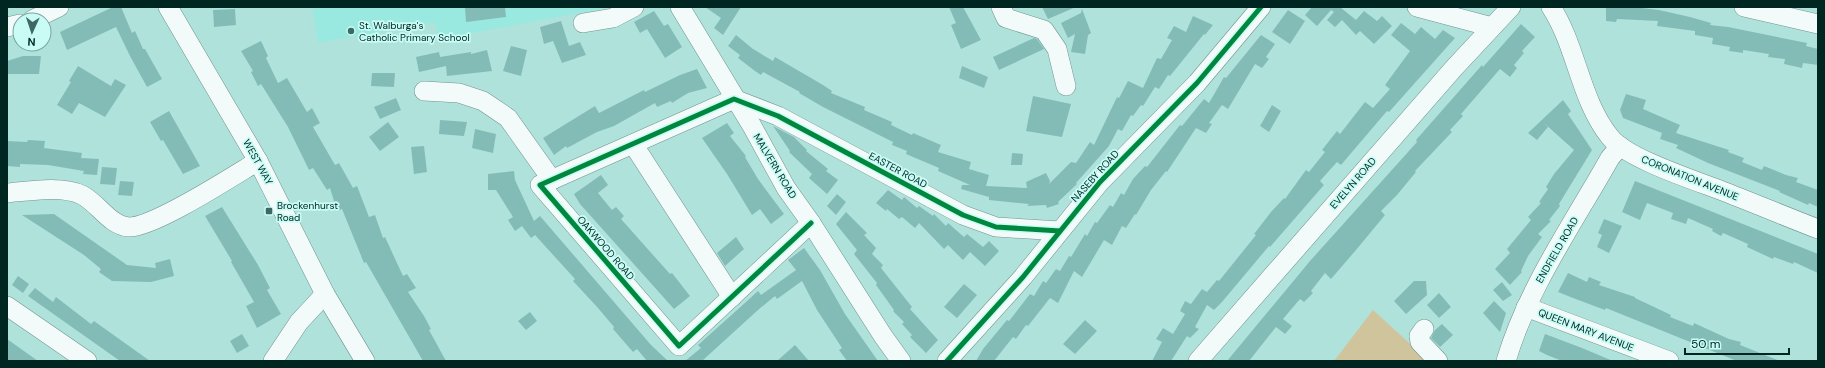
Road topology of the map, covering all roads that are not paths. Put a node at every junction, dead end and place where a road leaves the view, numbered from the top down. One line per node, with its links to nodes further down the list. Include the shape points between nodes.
1 (59, 7): 10 (street)
2 (168, 7): 20 (street, WEST WAY)
3 (634, 7): 13 (street)
4 (680, 7): 17 (street, MALVERN ROAD)
5 (1261, 7): 25 (street, NASEBY ROAD, via 1197,83 1100,182)
6 (1417, 7): 14 (street)
7 (1511, 7): 14 (street, EVELYN ROAD)
8 (1552, 7): 19 (street, CORONATION AVENUE, via 1575,59 1594,112 1610,138)
9 (1744, 7): 12 (street)
10 (49, 12)
11 (1003, 12): 15 (street, via 1044,30 1057,49)
12 (1818, 24)
13 (595, 26)
14 (1492, 27): 36 (street, EVELYN ROAD)
15 (1066, 86)
16 (424, 91): 21 (street, via 459,93 483,101 508,118)
17 (734, 99): 18 (street); 23 (street, MALVERN ROAD, via 786,188); 25 (street, EASTER ROAD, via 778,116 963,215 996,227)
18 (633, 144): 21 (street); 27 (street)
19 (1620, 146): 24 (street, CORONATION AVENUE, via 1672,172); 29 (street, ENDFIELD ROAD, via 1610,158 1550,260)
20 (258, 161): 22 (street, via 147,224 129,227 115,222 76,193 65,190); 26 (street, WEST WAY)
21 (552, 180): 27 (street, OAKWOOD ROAD, via 540,185 679,346)
22 (7, 193)
23 (811, 223): 27 (street, OAKWOOD ROAD); 34 (street, MALVERN ROAD)
24 (1818, 229)
25 (1060, 231): 35 (street, NASEBY ROAD, via 1018,283)
26 (325, 294): 32 (street, via 299,322); 33 (street, WEST WAY)
27 (732, 297)
28 (7, 306): 31 (street)
29 (1526, 308): 38 (street, ENDFIELD ROAD); 39 (street, QUEEN MARY AVENUE)
30 (1424, 329): 37 (street, via 1419,336 1420,342)
31 (88, 361)
32 (273, 361)
33 (365, 361)
34 (901, 361)
35 (947, 361)
36 (1198, 361)
37 (1438, 361)
38 (1506, 361)
39 (1669, 361)

